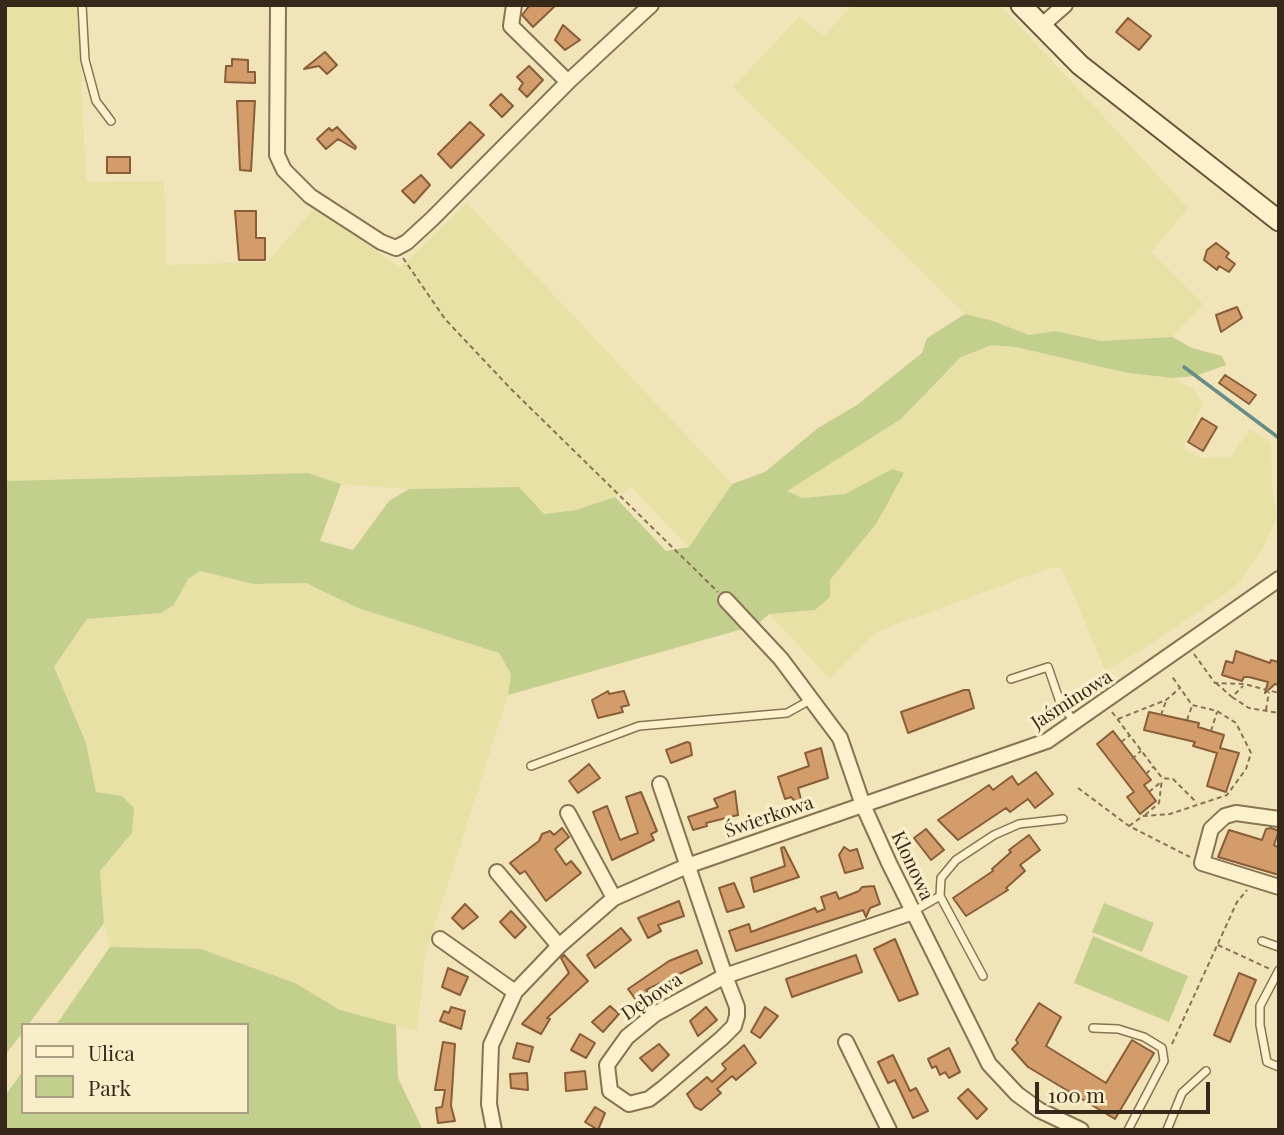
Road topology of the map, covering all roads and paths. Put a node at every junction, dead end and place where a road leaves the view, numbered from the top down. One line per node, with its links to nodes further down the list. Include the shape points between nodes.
1 (82, 5): 9 (lane, via 85,60 96,101)
2 (278, 5): 11 (street, via 276,155 310,196)
3 (514, 5): 8 (street, via 511,26)
4 (651, 5): 8 (street)
5 (1021, 5): 7 (main road)
6 (1065, 5): 7 (street)
7 (1041, 27): 10 (main road, via 1080,65)
8 (568, 82): 11 (street, via 433,218)
9 (111, 121)
10 (1279, 221)
11 (396, 248): 13 (path, via 445,319)
12 (1279, 579): 25 (street, Jaśminowa)
13 (726, 600): 23 (street, Klonowa)
14 (1193, 653): 17 (path)
15 (1171, 675): 19 (path)
16 (1011, 679): 33 (lane, via 1048,667 1059,702)
17 (1215, 683): 18 (path); 22 (path)
18 (1244, 684): 20 (path); 22 (path)
19 (1180, 688): 24 (path); 26 (path)
20 (1269, 691): 21 (path); 28 (path)
21 (1279, 693)
22 (1232, 697): 28 (path, via 1249,708)
23 (813, 699): 39 (lane, via 787,713 639,726); 48 (street, Klonowa, via 840,738)
24 (1166, 700): 30 (path); 31 (path)
25 (1105, 702): 31 (path); 33 (street, Jaśminowa)
26 (1192, 705): 27 (path); 32 (path)
27 (1217, 711): 34 (path); 47 (path, via 1236,723 1251,753 1232,790 1210,803)
28 (1266, 711): 29 (path)
29 (1279, 713)
30 (1161, 715)
31 (1117, 719): 35 (path)
32 (1187, 720)
33 (1075, 723): 48 (street, Jaśminowa, via 1035,747)
34 (1211, 731)
35 (1129, 735): 36 (path); 37 (path)
36 (1121, 742)
37 (1142, 751): 38 (path); 40 (path)
38 (1132, 759)
39 (531, 766)
40 (1154, 767): 41 (path); 42 (path)
41 (1146, 774)
42 (1162, 778): 43 (path); 47 (path, via 1173,779)
43 (1162, 782): 46 (path); 50 (path, via 1159,803)
44 (660, 784): 55 (street)
45 (1078, 788): 53 (path)
46 (1149, 792)
47 (1197, 804): 50 (path, via 1170,814)
48 (863, 805): 55 (street, Świerkowa); 61 (street, Klonowa)
49 (568, 813): 60 (street)
50 (1143, 816): 53 (path)
51 (1063, 819): 59 (lane, via 1019,824 993,835 956,860 941,878)
52 (1279, 819): 54 (street, via 1236,813 1225,816 1211,829)
53 (1129, 826): 54 (path)
54 (1202, 863): 57 (street)
55 (687, 866): 60 (street, Świerkowa); 68 (street)
56 (497, 872): 65 (street)
57 (1279, 887)
58 (1243, 893): 64 (path)
59 (940, 896): 61 (lane); 69 (lane)
60 (614, 898): 65 (street, Świerkowa)
61 (913, 912): 68 (street, Dębowa); 78 (street, Klonowa, via 989,1063 1017,1094)
62 (440, 939): 70 (street)
63 (1262, 941): 66 (lane)
64 (1217, 945): 67 (path); 73 (path)
65 (559, 946): 70 (street, Świerkowa)
66 (1279, 947)
67 (1278, 971): 74 (lane, via 1261,1006 1260,1025 1267,1062)
68 (725, 976): 68 (street, Dębowa, via 655,1014 627,1037 607,1065 610,1091 629,1104 649,1100 722,1038 737,1016)
69 (983, 976)
70 (515, 992): 76 (street, Świerkowa, via 492,1045 489,1104)
71 (1093, 1028): 73 (lane, via 1144,1037 1162,1048)
72 (846, 1042): 77 (street)
73 (1163, 1055): 79 (lane)
74 (1279, 1067)
75 (1206, 1071): 80 (lane, via 1182,1093)
76 (494, 1130)
77 (889, 1130)
78 (1081, 1130)
79 (1128, 1130)
80 (1167, 1130)

